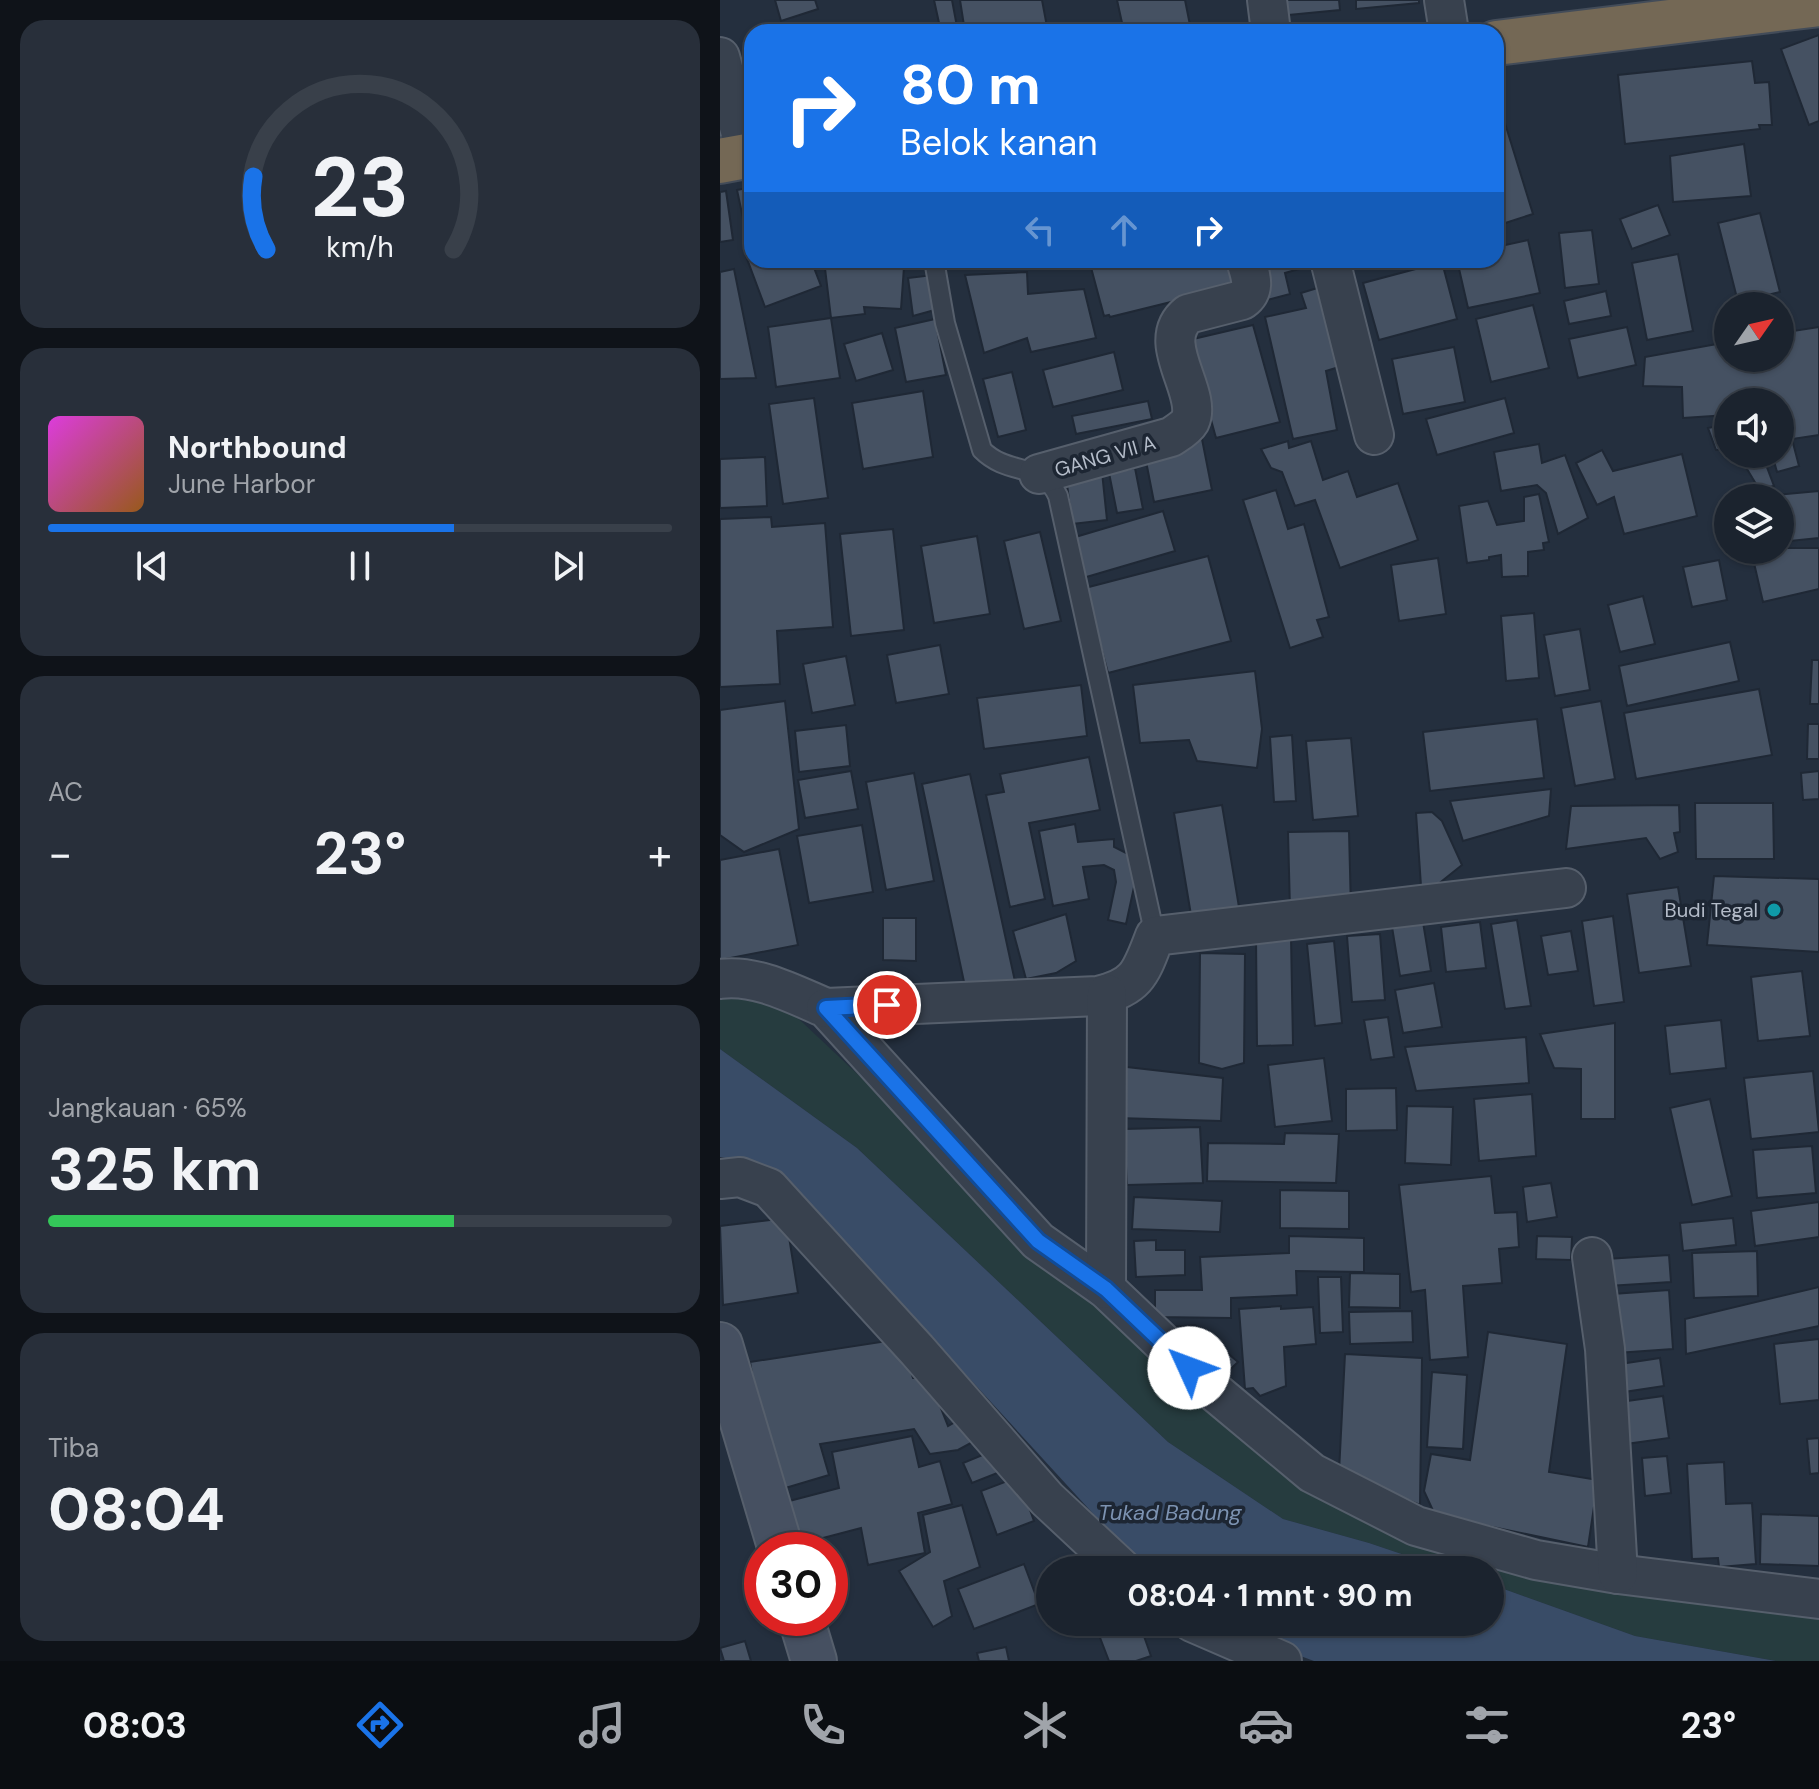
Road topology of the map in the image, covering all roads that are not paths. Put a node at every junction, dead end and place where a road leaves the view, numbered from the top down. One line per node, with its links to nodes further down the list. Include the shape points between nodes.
1 (1267, 0): 4 (street)
2 (1444, 0): 5 (street)
3 (1819, 4): 6 (highway)
4 (1270, 24)
5 (1448, 24)
6 (1504, 42)
7 (720, 57): 8 (street)
8 (740, 157)
9 (935, 268): 13 (lane, via 945,323 982,450 994,462)
10 (1248, 268): 13 (street, GANG VII A, via 1249,295 1192,312 1177,331 1192,411 1187,426 1171,437)
11 (1332, 268): 12 (street)
12 (1374, 435)
13 (1039, 474): 15 (lane, via 1058,496)
14 (1566, 888): 15 (street)
15 (1155, 936): 17 (street, via 1137,978)
16 (720, 979): 18 (street, via 738,976)
17 (1107, 994): 18 (street); 21 (street)
18 (826, 1008): 21 (street, via 1038,1241)
19 (720, 1179): 24 (street, via 740,1177 769,1188 1047,1499)
20 (1592, 1257): 25 (street, via 1605,1349)
21 (1106, 1289): 25 (street, via 1210,1388 1312,1473 1416,1526 1536,1560)
22 (720, 1345): 23 (street)
23 (776, 1532)
24 (1108, 1556)
25 (1618, 1574): 26 (street)
26 (1819, 1599)
27 (806, 1636): 29 (street)
28 (1224, 1636): 30 (street)
29 (814, 1661)
30 (1282, 1661)

